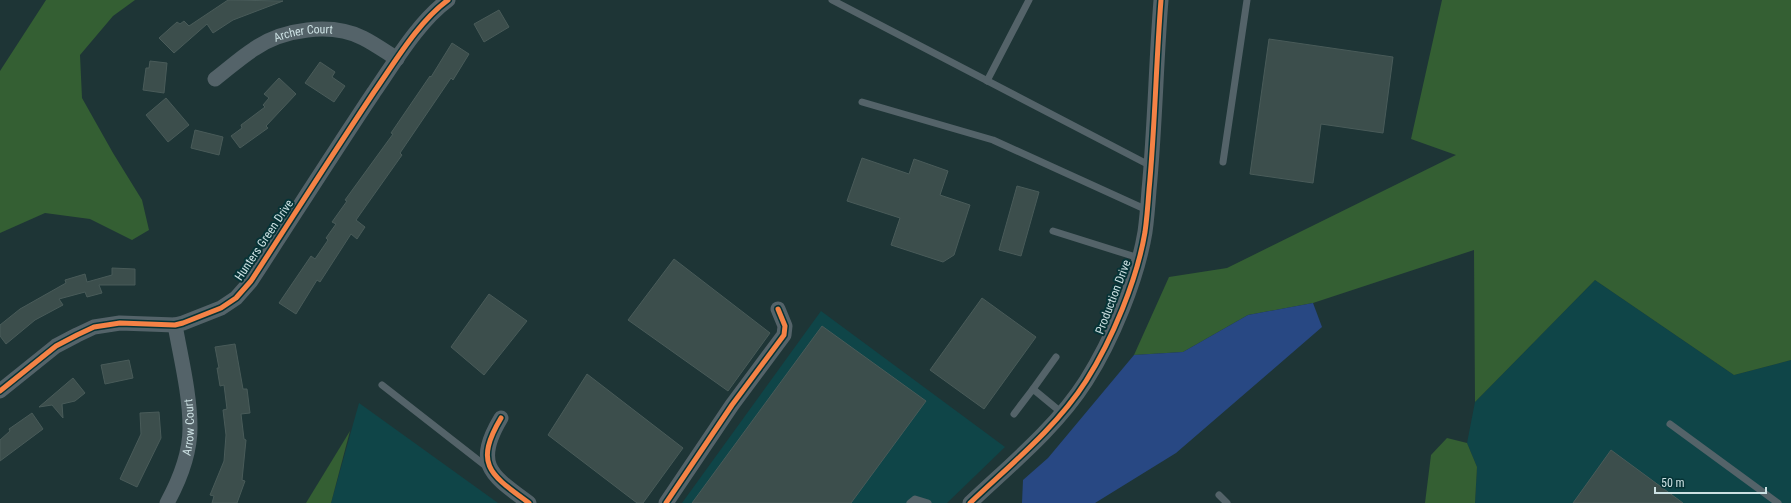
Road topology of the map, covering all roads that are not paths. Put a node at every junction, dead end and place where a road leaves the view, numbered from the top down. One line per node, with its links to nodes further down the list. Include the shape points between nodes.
1 (448, 0): 6 (street, Hunters Green Drive, via 428,18)
2 (832, 0): 8 (lane)
3 (1030, 0): 8 (lane)
4 (1161, 0): 11 (street, Production Drive)
5 (1247, 0): 10 (lane)
6 (397, 59): 7 (street, Archer Court, via 362,38 343,31 301,31 272,39 254,48); 16 (street, Hunters Green Drive, via 251,280 236,298 220,308)
7 (215, 79)
8 (987, 81): 11 (lane)
9 (862, 102): 12 (lane, via 993,140)
10 (1223, 162)
11 (1151, 166): 12 (street, Production Drive)
12 (1147, 210): 14 (street, Production Drive)
13 (1053, 231): 14 (lane)
14 (1139, 258): 21 (street, Production Drive, via 1129,291 1102,354)
15 (778, 309): 29 (street, via 785,326 784,335 732,405)
16 (175, 325): 20 (street, Hunters Green Drive, via 120,323 94,327 56,346); 27 (street, Arrow Court, via 190,429 185,461)
17 (1056, 357): 19 (lane)
18 (382, 385): 25 (lane)
19 (1033, 389): 21 (lane); 22 (lane)
20 (0, 391)
21 (1062, 413): 32 (street, Production Drive)
22 (1014, 414)
23 (501, 418): 25 (street, via 488,445)
24 (1670, 424): 34 (lane)
25 (489, 468): 28 (street, via 500,482)
26 (1219, 495): 33 (lane)
27 (167, 503)
28 (529, 503)
29 (666, 503)
30 (910, 503): 31 (lane, via 915,499)
31 (928, 503)
32 (970, 503)
33 (1227, 503)
34 (1778, 503)

